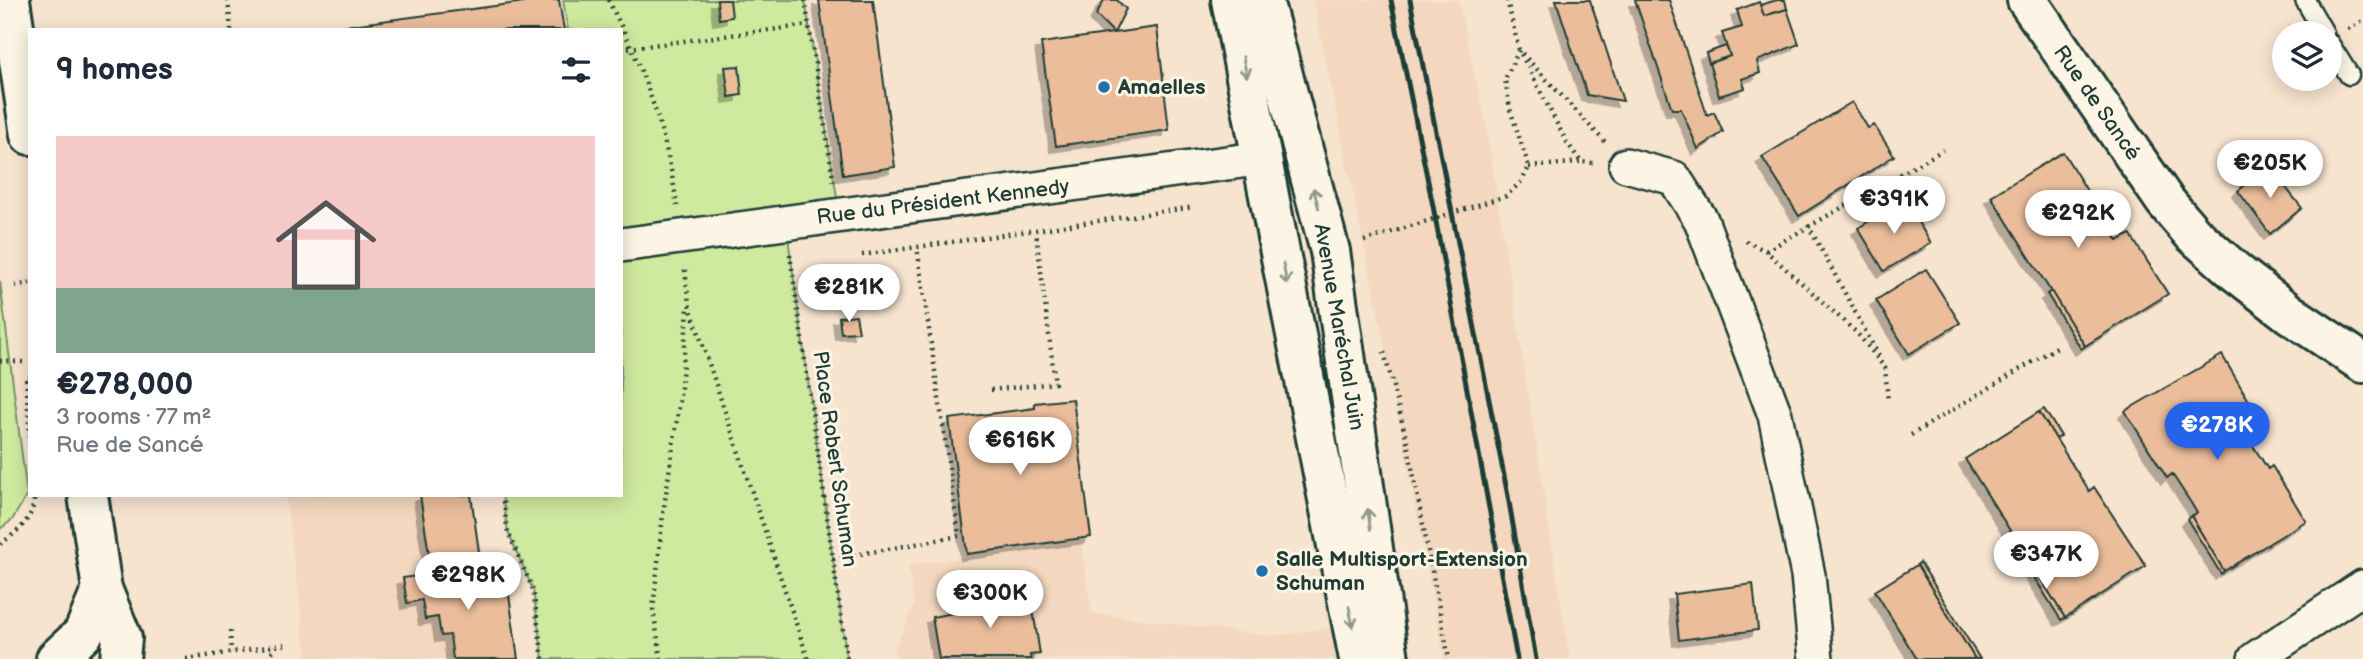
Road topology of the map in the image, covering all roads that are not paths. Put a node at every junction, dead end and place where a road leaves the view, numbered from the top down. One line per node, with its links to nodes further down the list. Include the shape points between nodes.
1 (10, 0): 9 (main road, via 13,83)
2 (1231, 0): 10 (main road, Avenue Maréchal Juin, one-way to 10)
3 (1263, 0): 20 (main road, Avenue Maréchal Juin, one-way to 3, via 1330,251)
4 (2027, 0): 13 (main road, Rue de Sancé, via 2165,201 2193,234 2290,314)
5 (2305, 0): 6 (lane)
6 (2317, 21)
7 (2342, 64): 8 (lane)
8 (2349, 75)
9 (28, 129)
10 (1264, 158): 12 (street, Rue du Président Kennedy); 19 (main road, Avenue Maréchal Juin, one-way to 19)
11 (1626, 165): 21 (street, via 1674,177 1700,220 1775,415 1808,575)
12 (623, 245)
13 (2363, 363)
14 (88, 497): 16 (main road)
15 (2363, 587): 22 (street)
16 (103, 589): 17 (main road, via 83,634); 18 (main road, via 122,638)
17 (57, 659)
18 (120, 659)
19 (1359, 659)
20 (1389, 659)
21 (1816, 659)
22 (2255, 659)

